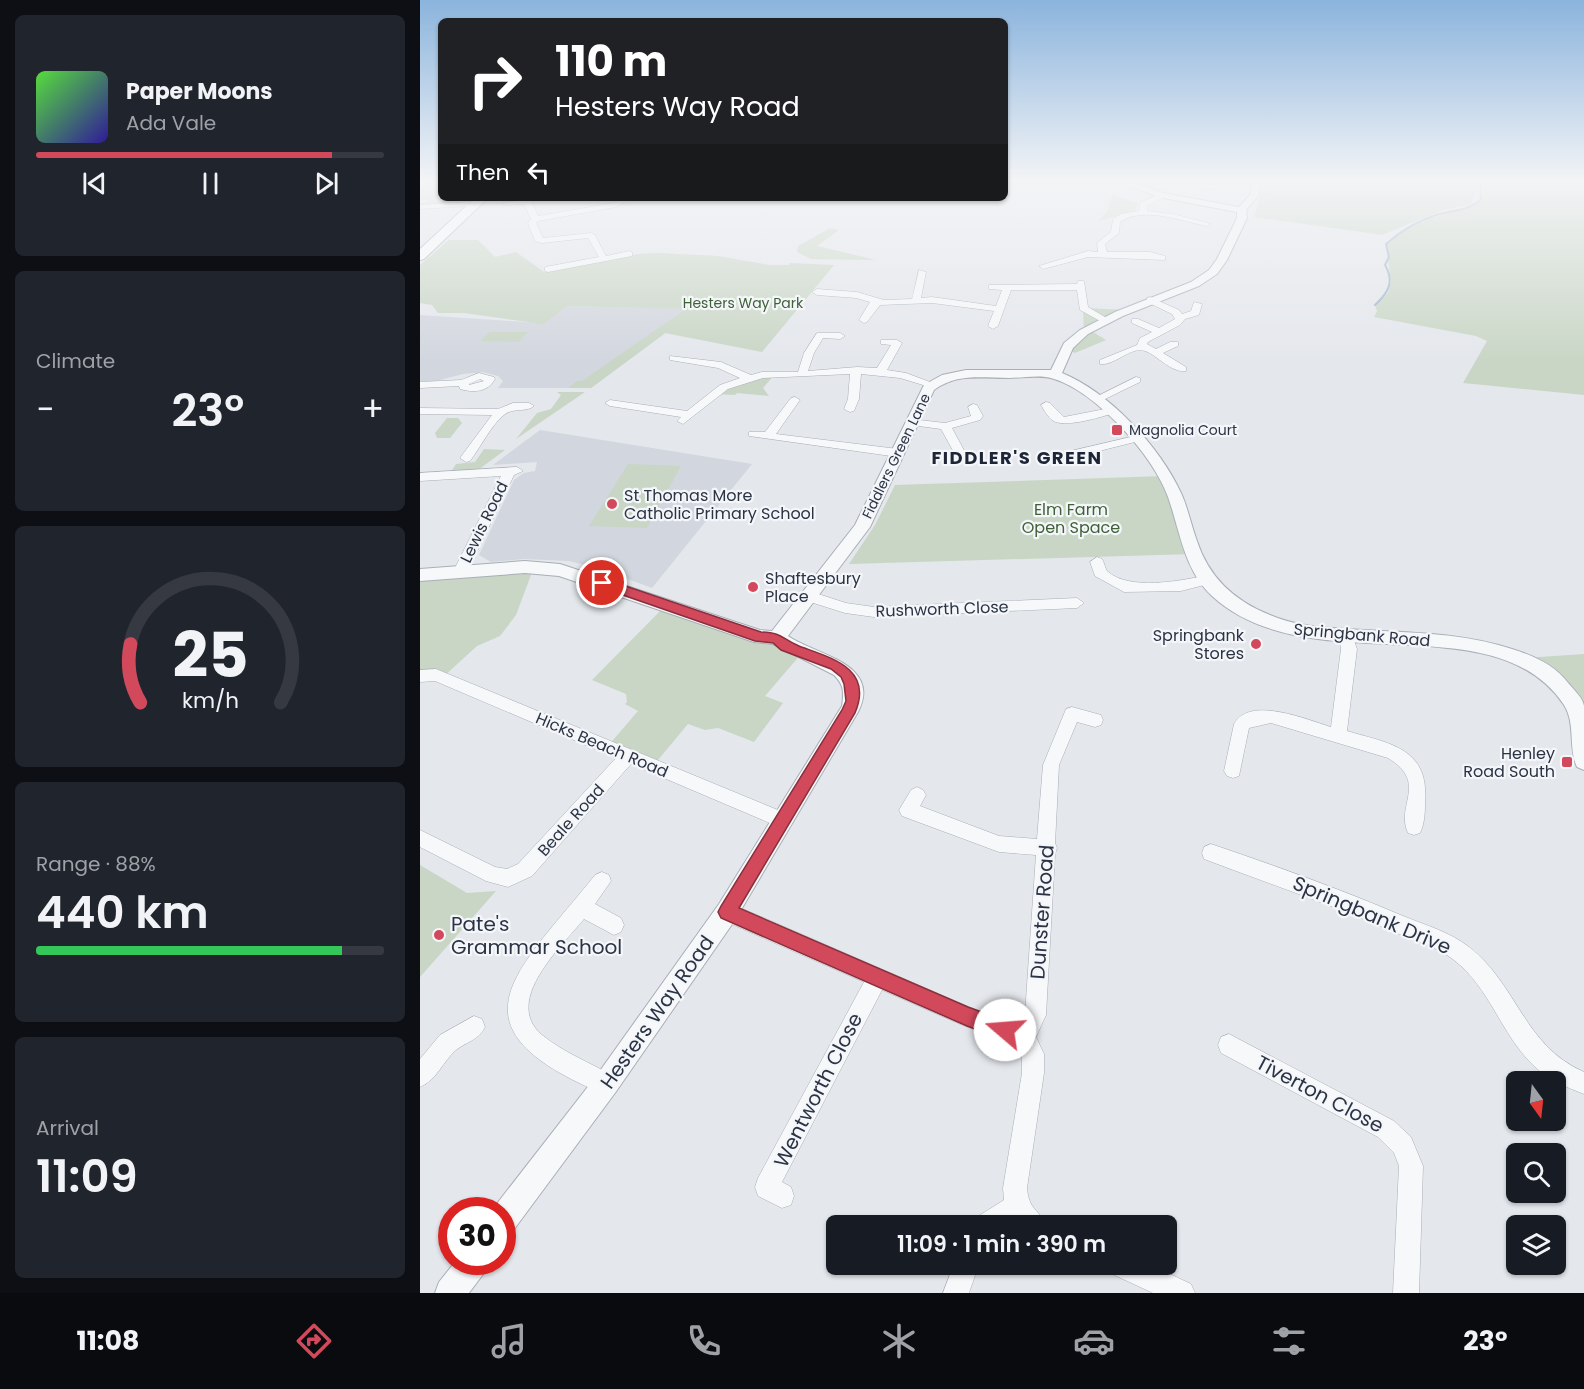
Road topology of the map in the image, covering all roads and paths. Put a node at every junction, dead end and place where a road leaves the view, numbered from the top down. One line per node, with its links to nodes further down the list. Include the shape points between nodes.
1 (435, 240): 7 (main road)
2 (594, 240): 9 (street)
3 (1105, 240): 6 (street, via 1101,243)
4 (1231, 240): 17 (street, via 1213,272 1187,288)
5 (629, 254): 9 (street)
6 (1103, 254): 8 (street); 10 (street, via 1081,255)
7 (420, 256)
8 (1162, 258)
9 (604, 259): 11 (street)
10 (1043, 266)
11 (548, 269)
12 (922, 272): 16 (street)
13 (992, 287): 14 (street)
14 (1007, 288): 20 (street); 23 (street, via 1081,285 1083,308)
15 (818, 292): 18 (street, via 857,295)
16 (916, 300): 18 (street); 20 (street)
17 (1150, 300): 21 (street); 23 (street)
18 (878, 302): 22 (street)
19 (1197, 304): 21 (street, via 1196,313)
20 (998, 309): 25 (street)
21 (1180, 316): 26 (street, via 1177,323)
22 (864, 320)
23 (1105, 320): 37 (street, via 1068,346)
24 (1135, 321): 26 (street)
25 (993, 326)
26 (1160, 332): 30 (street, via 1143,340)
27 (840, 336): 38 (street, via 820,335)
28 (885, 342): 36 (street, via 897,343)
29 (1174, 344): 31 (street)
30 (1143, 347): 31 (street); 33 (street)
31 (1154, 354): 34 (street)
32 (674, 358): 39 (street, via 729,367)
33 (1104, 362)
34 (1175, 368)
35 (857, 370): 36 (street); 38 (street); 50 (street)
36 (881, 371): 41 (street)
37 (1055, 374): 41 (street, Fiddlers Green Lane, via 962,374); 43 (street, Springbank Road)
38 (802, 375): 39 (street)
39 (748, 378): 46 (street, via 724,387 685,418)
40 (1136, 380): 43 (street)
41 (933, 384): 56 (street, Fiddlers Green Lane)
42 (420, 385): 51 (street, via 466,386)
43 (1099, 398): 53 (street, Springbank Road)
44 (795, 400): 59 (street)
45 (610, 403): 46 (street)
46 (624, 405): 55 (street)
47 (1046, 405): 53 (street, via 1063,421)
48 (530, 406): 54 (street, via 513,406)
49 (973, 407): 57 (street, via 975,420)
50 (850, 409)
51 (451, 410): 52 (street); 54 (street)
52 (420, 411)
53 (1110, 411): 60 (street, Springbank Road)
54 (500, 412): 64 (street)
55 (612, 416)
56 (911, 422): 57 (street); 61 (street, Fiddlers Green Lane)
57 (945, 426): 63 (street)
58 (753, 434): 59 (street)
59 (769, 435): 61 (street)
60 (1135, 439): 62 (street); 69 (street, Springbank Road, via 1171,487 1196,563)
61 (898, 453): 70 (street, Fiddlers Green Lane, via 862,527)
62 (1075, 453)
63 (960, 454)
64 (466, 458)
65 (420, 477): 67 (street, Lewis Road, via 513,471)
66 (1097, 562): 69 (street, via 1100,573 1145,594)
67 (460, 572): 68 (street); 73 (street, via 534,567 571,572 760,637)
68 (420, 575)
69 (1207, 580): 72 (street, Springbank Road, via 1229,601 1270,623 1302,632)
70 (809, 596): 71 (street, Rushworth Close, via 845,608 874,612); 73 (street, Fiddlers Green Lane)
71 (1077, 603)
72 (1346, 636): 76 (street, via 1349,649); 78 (street, Springbank Road, via 1488,646 1524,658 1547,672 1570,697 1578,716)
73 (777, 638): 81 (street, Hesters Way Road, via 786,646 841,669 849,678 854,695 848,713)
74 (420, 676): 77 (street, Hicks Beach Road, via 436,675)
75 (1095, 720): 84 (street, Dunster Road, via 1072,714 1051,765)
76 (1338, 736): 79 (street, via 1271,716 1254,718 1242,724); 82 (street, via 1393,752 1412,766 1417,777)
77 (628, 756): 81 (street, Hicks Beach Road); 83 (street, Beale Road, via 542,853 525,870 508,878 493,875)
78 (1584, 761)
79 (1233, 771)
80 (916, 795): 84 (street, via 908,810 999,844)
81 (784, 821): 88 (street, Hesters Way Road)
82 (1414, 826)
83 (420, 838)
84 (1048, 848): 92 (street, Dunster Road, via 1035,1015)
85 (1211, 853): 95 (street, Springbank Drive, via 1338,897 1460,952 1489,980 1521,1035 1539,1057 1561,1074)
86 (602, 881): 87 (street)
87 (581, 907): 89 (street); 96 (street, via 530,970 516,1010 535,1043)
88 (727, 912): 90 (street); 96 (street, Hesters Way Road)
89 (614, 925)
90 (877, 978): 92 (street); 97 (street, Wentworth Close, via 767,1187)
91 (474, 1027): 94 (street, via 448,1043)
92 (1024, 1038): 99 (street, via 1034,1060 1015,1188)
93 (1229, 1045): 108 (street, Tiverton Close, via 1400,1140 1411,1166)
94 (420, 1076)
95 (1584, 1083)
96 (606, 1084): 98 (street, Hesters Way Road)
97 (782, 1196)
98 (516, 1203)
99 (1018, 1205): 100 (street); 101 (street)
100 (1003, 1215)
101 (1022, 1215)
102 (463, 1275): 105 (street)
103 (963, 1275): 106 (street)
104 (1143, 1275): 107 (street)
105 (450, 1293)
106 (956, 1293)
107 (1182, 1293)
108 (1406, 1293)

